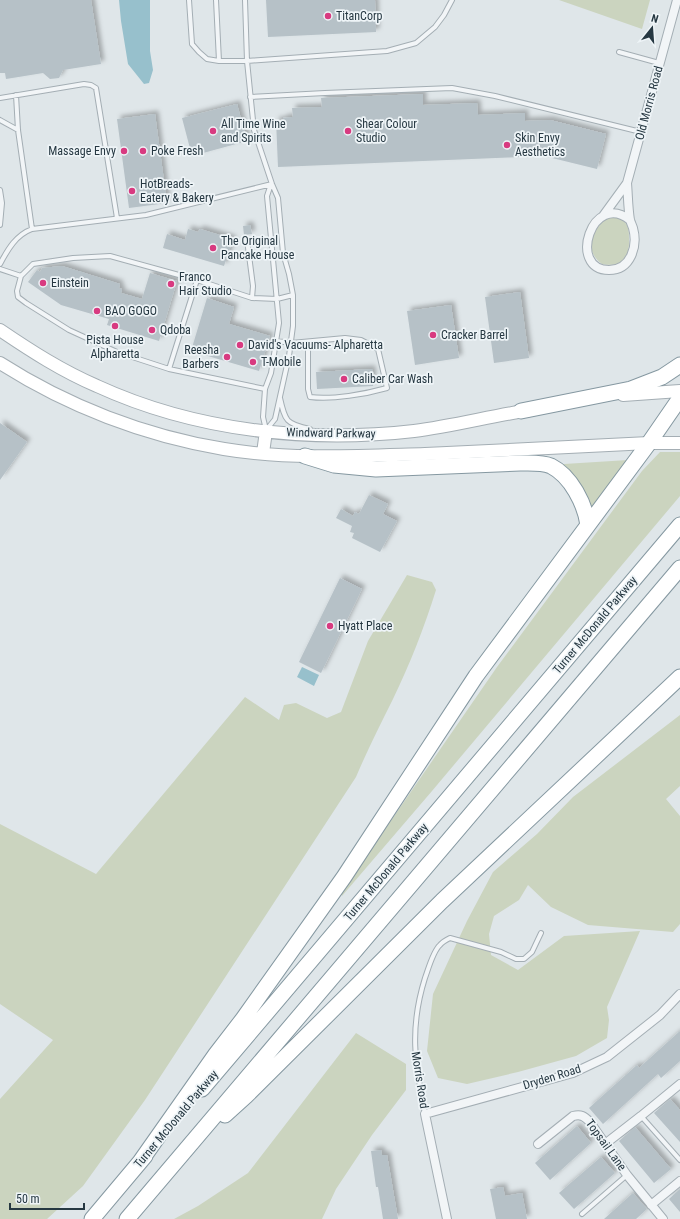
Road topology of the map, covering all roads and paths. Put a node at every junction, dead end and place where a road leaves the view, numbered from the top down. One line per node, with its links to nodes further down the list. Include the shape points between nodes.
1 (189, 0): 7 (lane, via 192,44 207,59)
2 (216, 0): 7 (lane)
3 (245, 0): 8 (lane)
4 (452, 0): 8 (lane, via 435,27 416,43 387,51)
5 (677, 0): 9 (street, Old Morris Road)
6 (619, 52): 9 (lane)
7 (219, 61): 8 (lane)
8 (247, 61): 11 (lane)
9 (660, 63): 15 (street, Old Morris Road)
10 (16, 96): 12 (lane); 14 (lane); 22 (lane, via 84,84 96,88)
11 (250, 97): 15 (lane, via 452,88 496,96); 17 (lane, via 254,130)
12 (0, 98)
13 (0, 120): 14 (lane)
14 (18, 130): 25 (lane)
15 (641, 132): 16 (street, Old Morris Road)
16 (627, 183): 21 (street, Old Morris Road); 23 (street, Old Morris Road)
17 (272, 184): 22 (lane, via 146,215); 31 (lane, via 278,198 283,253); 33 (lane, via 267,196)
18 (0, 190): 19 (lane)
19 (1, 201): 20 (lane)
20 (1, 211): 24 (lane)
21 (603, 216): 23 (street, via 620,214); 23 (street, Old Morris Road, via 593,227 587,243 591,260 601,269 616,269 629,260 634,244)
22 (117, 218): 25 (lane)
23 (630, 220)
24 (0, 225)
25 (32, 229): 27 (lane, via 18,236)
26 (247, 240): 32 (lane, via 253,286)
27 (0, 264)
28 (0, 269): 29 (lane)
29 (21, 276): 30 (lane, via 33,264 110,256); 40 (lane, via 18,297 26,303 69,330 117,352)
30 (197, 280): 32 (lane); 40 (lane)
31 (293, 295): 33 (lane); 37 (lane)
32 (252, 298): 33 (lane)
33 (277, 299): 35 (lane)
34 (0, 330): 46 (main road, Windward Parkway, via 69,373 136,402 180,416)
35 (277, 341): 37 (lane); 41 (lane)
36 (308, 342): 36 (lane, via 310,396 349,396 387,388 378,349 361,340 345,338); 37 (lane)
37 (291, 343): 43 (lane)
38 (0, 363): 50 (main road, Windward Parkway, via 79,406 113,419 185,441)
39 (680, 365): 45 (highway, via 662,377 631,389)
40 (169, 370): 41 (lane)
41 (265, 389): 46 (lane, via 263,417)
42 (680, 391): 45 (main road, Windward Parkway, via 632,394)
43 (280, 397): 46 (lane, via 275,419); 47 (lane, via 286,419 295,426 320,431)
44 (680, 398): 48 (highway)
45 (521, 411): 47 (main road, Windward Parkway, via 415,431)
46 (266, 431): 47 (main road, Windward Parkway, via 312,435); 50 (main road)
47 (374, 434)
48 (649, 443): 49 (main road, Windward Parkway); 51 (main road, Windward Parkway, via 358,456); 52 (highway)
49 (680, 443)
50 (263, 454): 51 (main road, Windward Parkway)
51 (305, 456): 52 (highway, via 334,465 376,469 540,463 550,466 565,477 576,492 587,515)
52 (588, 525): 65 (highway, via 476,676 344,877)
53 (680, 525): 65 (highway, Turner McDonald Parkway)
54 (680, 568): 63 (highway)
55 (680, 677): 63 (highway, via 442,901 246,1096)
56 (541, 933): 59 (lane, Morris Road, via 532,952 524,959 516,959 501,952 450,938 438,946 420,994 415,1021 414,1048)
57 (680, 994): 59 (street, Dryden Road, via 660,1015 607,1056 573,1073)
58 (680, 1084): 60 (street)
59 (426, 1114): 72 (street, Morris Road)
60 (641, 1116): 62 (street); 64 (lane)
61 (538, 1144): 62 (street, Topsail Lane, via 578,1114 590,1122)
62 (605, 1144): 66 (street, Topsail Lane)
63 (187, 1148): 71 (highway)
64 (680, 1160)
65 (140, 1162): 70 (highway, Turner McDonald Parkway)
66 (627, 1174): 68 (street, Topsail Lane); 69 (lane)
67 (680, 1181): 68 (street)
68 (651, 1205): 73 (street, Topsail Lane)
69 (582, 1214)
70 (92, 1219)
71 (127, 1219)
72 (448, 1219)
73 (663, 1219)

